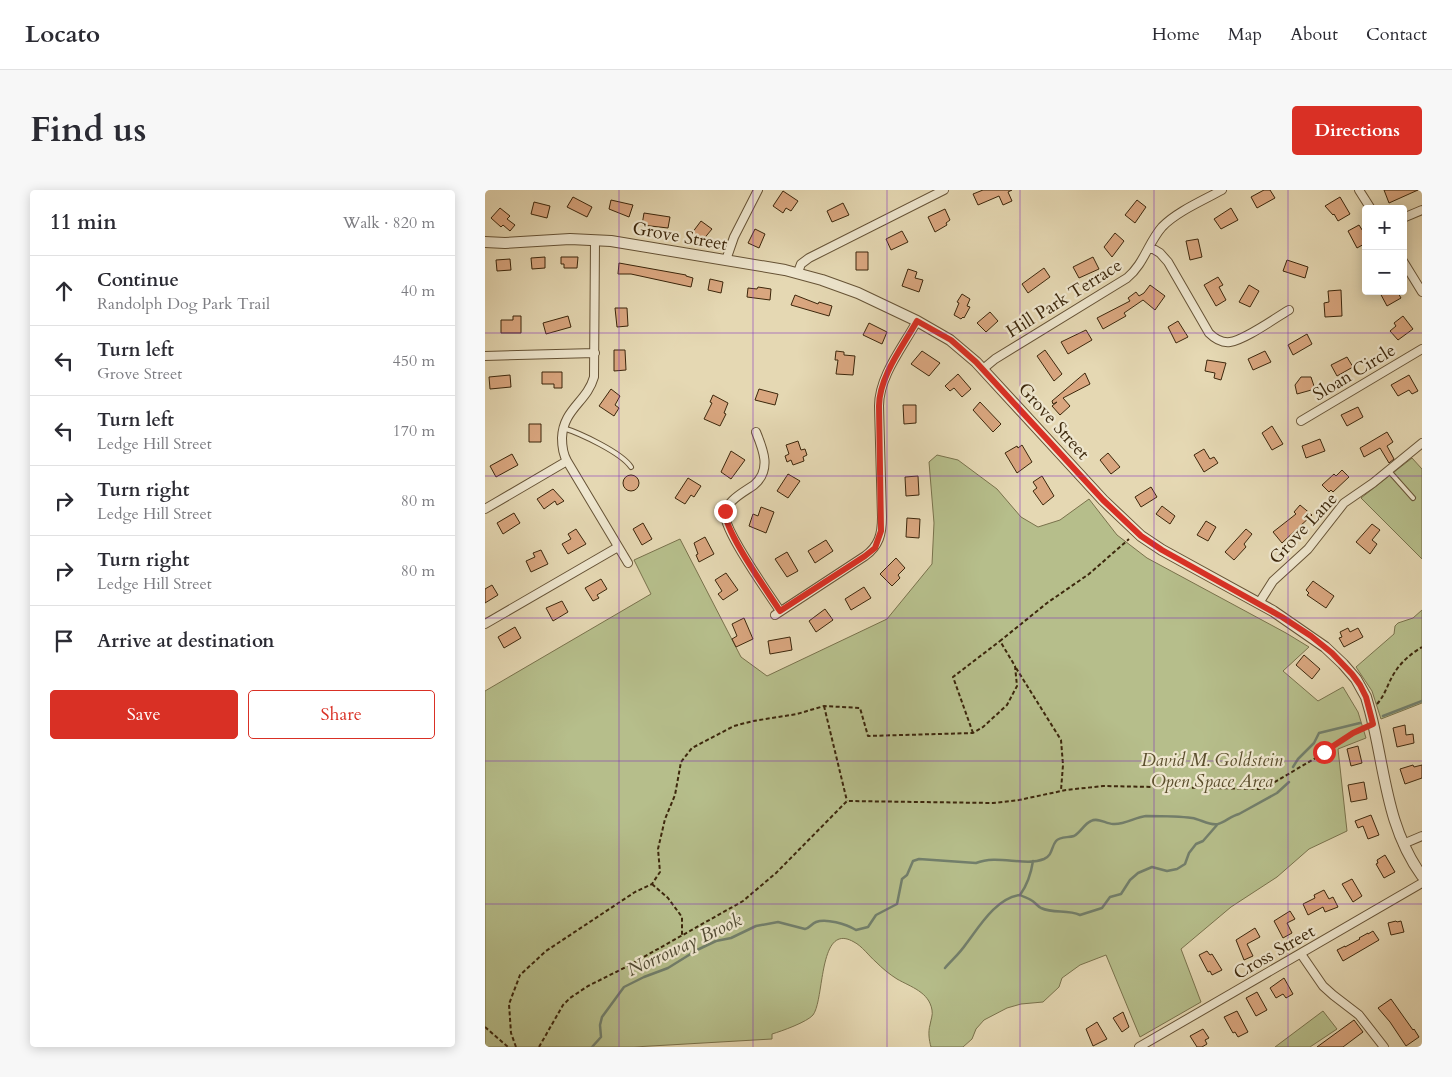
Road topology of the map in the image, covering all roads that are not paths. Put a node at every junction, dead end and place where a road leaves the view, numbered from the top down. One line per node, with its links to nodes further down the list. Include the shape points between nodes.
1 (758, 190): 11 (street)
2 (944, 190): 13 (street, via 809,258 801,264)
3 (1222, 190): 10 (street, Hill Park Terrace, via 1170,220)
4 (1359, 190): 5 (street)
5 (1368, 205)
6 (1422, 210): 7 (street)
7 (1407, 216)
8 (595, 240): 9 (street, Grove Street); 11 (street, Grove Street); 18 (street)
9 (485, 242)
10 (1150, 247): 15 (street, via 1160,252 1168,262 1209,333 1220,341 1239,339); 20 (street, Hill Park Terrace, via 1137,268 1121,282)
11 (726, 260): 13 (street, Grove Street)
12 (1407, 268): 14 (street)
13 (798, 272): 16 (street, Grove Street, via 858,293)
14 (1422, 292)
15 (1289, 310)
16 (917, 321): 20 (street, Grove Street, via 951,340); 23 (street, via 880,393 882,517 878,543 865,556 777,613 725,516 730,503 763,475 764,454)
17 (1422, 349): 21 (street, Sloan Circle)
18 (595, 353): 19 (street); 22 (street, via 593,382 571,411)
19 (485, 356)
20 (983, 369): 32 (street, Grove Street, via 1103,500 1136,531 1162,550)
21 (1301, 421)
22 (563, 428): 25 (street, via 562,443); 26 (lane, via 610,450)
23 (756, 432)
24 (1422, 443): 27 (street, Grove Lane)
25 (567, 461): 29 (street); 30 (street)
26 (631, 467)
27 (1389, 471): 28 (lane); 32 (street, Grove Lane, via 1340,507 1308,549 1273,581)
28 (1413, 498)
29 (485, 509)
30 (618, 547): 31 (street); 33 (street)
31 (628, 563)
32 (1259, 603): 35 (street, Grove Street, via 1311,636 1356,679 1366,697 1395,823)
33 (485, 624)
34 (1422, 836): 35 (street)
35 (1403, 844): 36 (street, Grove Street)
36 (1422, 876)
37 (1422, 883): 38 (street, Cross Street)
38 (1301, 954): 39 (street, Cross Street); 40 (street, via 1323,986 1359,1015)
39 (1139, 1047)
40 (1384, 1047)

